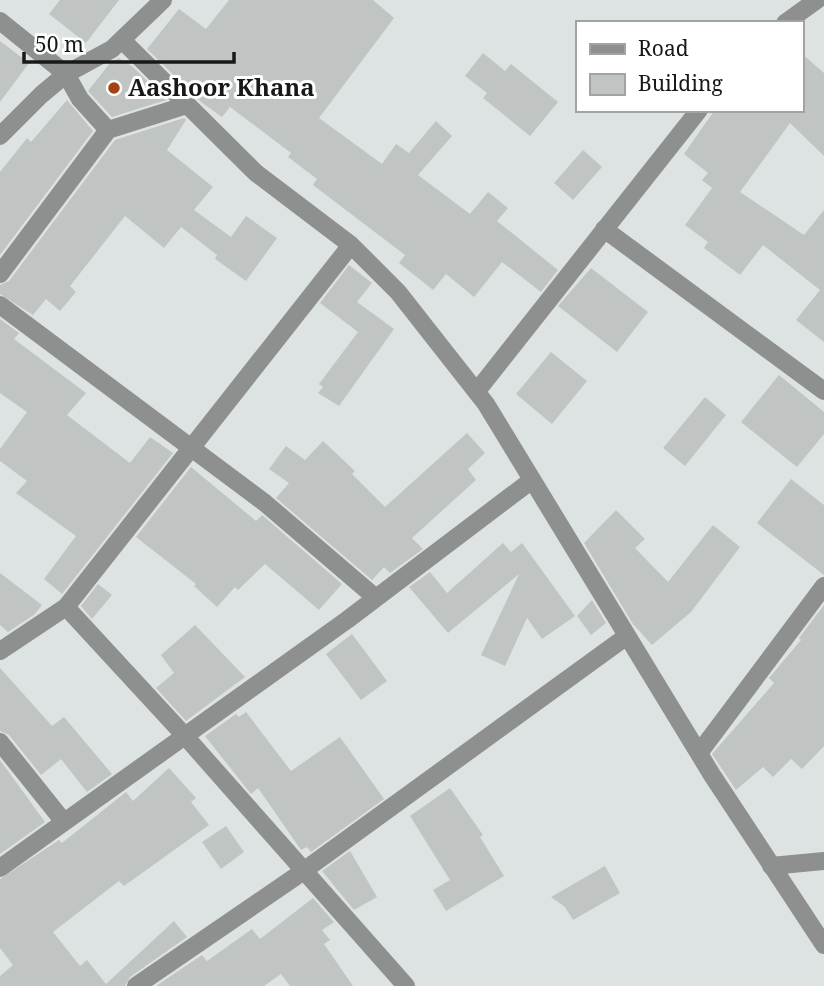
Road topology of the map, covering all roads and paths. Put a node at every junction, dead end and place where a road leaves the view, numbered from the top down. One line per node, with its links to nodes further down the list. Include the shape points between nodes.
1 (163, 0): 5 (street)
2 (817, 0): 4 (street)
3 (0, 21): 6 (street)
4 (788, 21)
5 (122, 40): 6 (street); 7 (street)
6 (66, 74): 9 (street, via 80,99); 10 (street)
7 (187, 105): 9 (street); 12 (street, via 256,173)
8 (697, 112): 11 (street)
9 (108, 130): 13 (street)
10 (0, 136)
11 (604, 229): 15 (street); 16 (street)
12 (351, 245): 15 (street, via 398,292); 17 (street)
13 (0, 274)
14 (0, 305): 17 (street)
15 (477, 391): 18 (street)
16 (824, 391)
17 (192, 447): 20 (street); 21 (street)
18 (532, 480): 20 (street); 22 (street)
19 (824, 586): 26 (street)
20 (376, 598): 24 (street)
21 (66, 607): 23 (street); 24 (street)
22 (627, 636): 26 (street); 31 (street)
23 (0, 651)
24 (185, 736): 27 (street); 31 (street)
25 (0, 742): 27 (street)
26 (699, 753): 29 (street)
27 (64, 822): 30 (street)
28 (824, 861): 29 (street)
29 (771, 866): 32 (street)
30 (0, 868)
31 (303, 871): 33 (street); 34 (street)
32 (824, 945)
33 (136, 986)
34 (406, 986)

